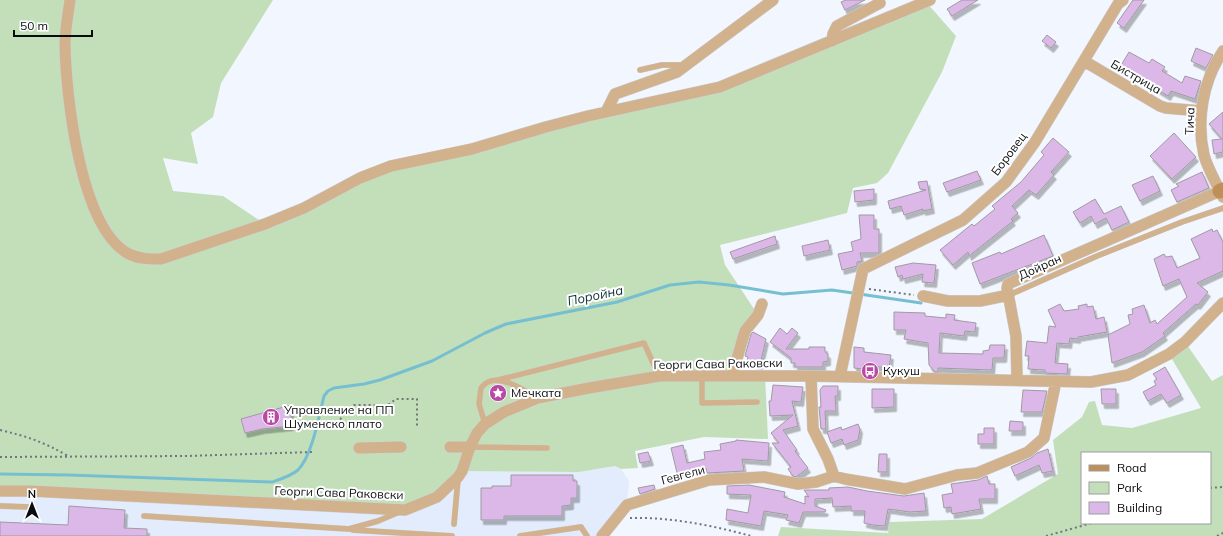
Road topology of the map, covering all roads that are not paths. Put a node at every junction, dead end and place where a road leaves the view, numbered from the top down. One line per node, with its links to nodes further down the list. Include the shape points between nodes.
1 (70, 0): 12 (street, via 65,44 68,89 79,163 90,198 114,243 129,254 144,259 161,259 264,224 304,208 360,178 391,166 472,149)
2 (773, 0): 9 (street)
3 (1123, 0): 8 (street, Боровец, via 1118,4)
4 (928, 1): 6 (street)
5 (880, 3): 6 (street, via 837,26)
6 (832, 41): 12 (street, via 720,87)
7 (1223, 51): 11 (street, Тича, via 1216,61 1206,88)
8 (1084, 61): 11 (street, Бистрица, via 1160,106); 23 (street, Боровец, via 1035,142 1006,182 963,220 863,269)
9 (686, 65): 10 (lane, via 662,65); 12 (street, via 677,72 615,94)
10 (640, 70)
11 (1201, 111): 13 (street, Тича, via 1204,156)
12 (606, 112)
13 (1222, 193): 15 (street, Дойран, via 1010,282 1007,288)
14 (1223, 208): 15 (lane, Дойран, via 1182,222)
15 (1009, 295): 16 (street, Дойран, via 980,301 948,301); 24 (street, via 1016,336)
16 (923, 296)
17 (1223, 303): 26 (street, Георги Сава Раковски, via 1175,350 1128,375 1091,382)
18 (762, 304): 21 (street, via 758,315 745,331)
19 (660, 376): 20 (street, Георги Сава Раковски); 25 (lane, via 644,343); 27 (street, Георги Сава Раковски)
20 (702, 376): 21 (street, Георги Сава Раковски); 28 (lane, via 702,403)
21 (732, 376): 22 (street, Георги Сава Раковски)
22 (812, 376): 23 (street, Георги Сава Раковски); 35 (street, via 813,428)
23 (840, 376): 24 (street, Георги Сава Раковски)
24 (1017, 379): 26 (street, Георги Сава Раковски)
25 (498, 380): 27 (lane); 29 (lane, via 488,381 481,388 479,404)
26 (1056, 381): 35 (street, via 1044,438 1028,452 977,473 957,475 905,489)
27 (538, 398): 29 (street, Георги Сава Раковски, via 504,412)
28 (757, 402)
29 (485, 424): 32 (street, Георги Сава Раковски)
30 (401, 447): 33 (street)
31 (450, 447): 32 (street)
32 (470, 447): 34 (lane); 36 (street, Георги Сава Раковски)
33 (359, 448)
34 (547, 448)
35 (834, 476): 47 (street, Гевгели, via 798,484 764,477 708,480 627,506)
36 (458, 477): 40 (street, Георги Сава Раковски, via 437,497); 42 (lane)
37 (0, 491): 40 (street, Георги Сава Раковски)
38 (0, 506): 39 (lane)
39 (29, 507)
40 (405, 510): 43 (lane)
41 (144, 516): 43 (lane)
42 (454, 524)
43 (349, 529): 44 (lane)
44 (452, 536)
45 (520, 536): 46 (lane, via 581,527)
46 (587, 536)
47 (602, 536)

